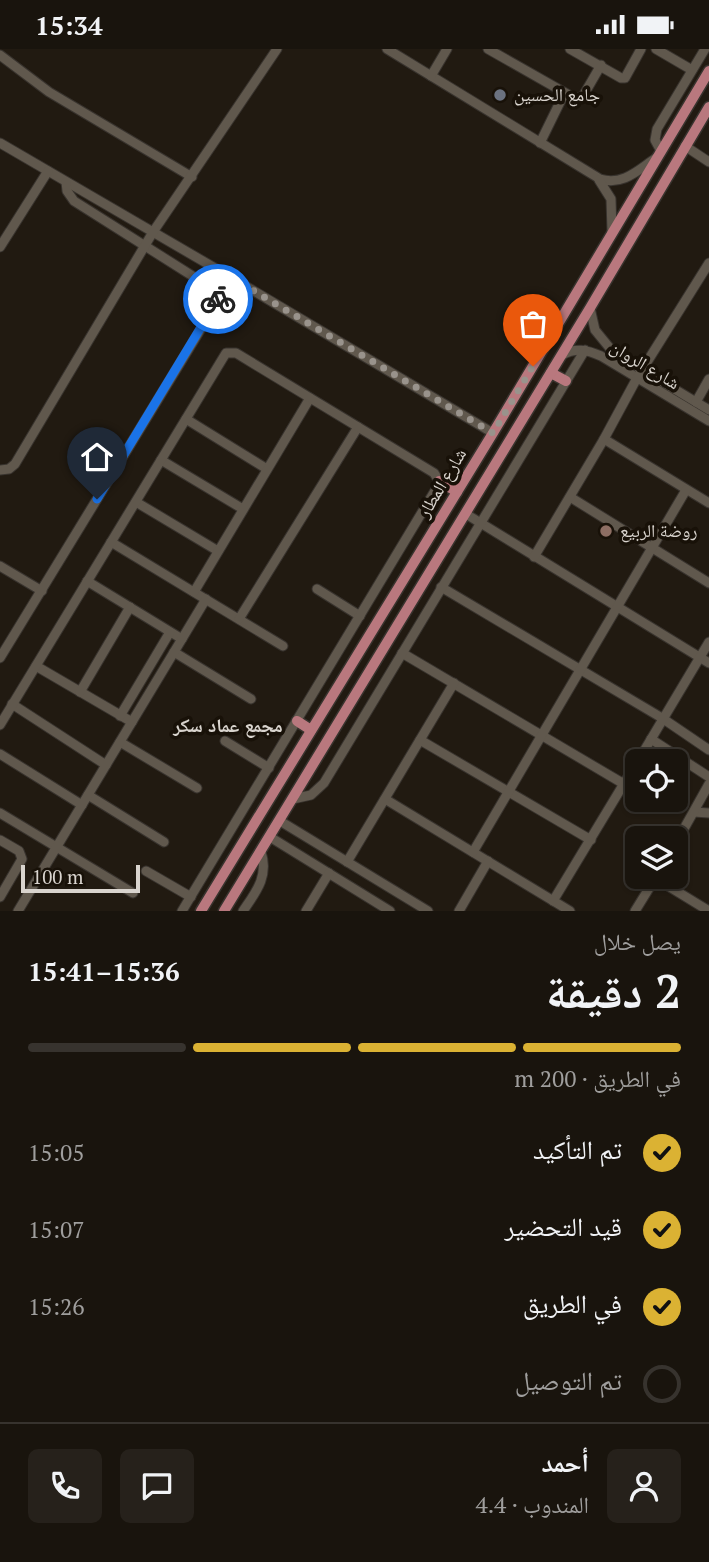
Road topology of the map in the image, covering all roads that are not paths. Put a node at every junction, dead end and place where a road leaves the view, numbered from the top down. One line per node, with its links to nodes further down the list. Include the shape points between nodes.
1 (277, 49): 23 (street)
2 (387, 49): 13 (street)
3 (447, 49): 13 (street)
4 (570, 49): 10 (street)
5 (641, 49): 10 (street, via 625,78)
6 (656, 49): 11 (street)
7 (705, 49): 11 (street)
8 (491, 50): 14 (street)
9 (0, 55): 23 (street, via 49,92)
10 (601, 65): 14 (street, via 583,96 576,99)
11 (692, 70): 19 (street, via 657,129)
12 (709, 71): 19 (main road, شارع المطار)
13 (431, 76): 16 (street)
14 (564, 94): 16 (street)
15 (709, 107): 18 (main road, شارع المطار)
16 (540, 142): 22 (street)
17 (0, 143): 21 (street)
18 (685, 146): 20 (street); 32 (main road, شارع المطار)
19 (659, 154): 22 (street, via 623,180); 26 (main road, شارع المطار)
20 (709, 162)
21 (48, 171): 24 (street); 27 (street)
22 (595, 176): 26 (street, via 611,199)
23 (192, 177): 25 (street)
24 (66, 182): 25 (street); 28 (street, via 74,201)
25 (153, 232): 28 (street); 30 (street)
26 (612, 232): 45 (main road, شارع المطار)
27 (0, 245)
28 (146, 247): 31 (street); 49 (street, via 15,464)
29 (709, 263): 36 (street)
30 (232, 278): 31 (street); 45 (street)
31 (221, 294): 68 (street)
32 (590, 308): 34 (main road, شارع المطار); 36 (street, شارع الروان, via 595,330 606,345)
33 (585, 350): 34 (street, شارع الروان); 36 (street, شارع الروان); 38 (street)
34 (562, 355): 35 (main road, شارع المطار)
35 (551, 373): 38 (main road); 57 (main road, شارع المطار)
36 (640, 374): 40 (street, شارع الروان); 43 (street, شارع الروان); 46 (street)
37 (709, 379): 40 (street)
38 (566, 381): 58 (street)
39 (310, 398): 42 (street, via 228,352); 44 (street); 48 (street)
40 (696, 402): 41 (street, شارع الروان)
41 (709, 410)
42 (186, 419): 47 (street); 48 (street)
43 (709, 421)
44 (358, 427): 50 (street); 74 (street)
45 (493, 433): 52 (main road, شارع المطار)
46 (604, 439): 51 (street); 53 (street)
47 (161, 460): 54 (street); 56 (street)
48 (267, 469): 56 (street)
49 (0, 470)
50 (439, 481): 52 (main road); 73 (street)
51 (686, 489): 55 (street); 60 (street)
52 (457, 492): 95 (main road, شارع المطار)
53 (570, 496): 60 (street); 62 (street)
54 (136, 502): 59 (street); 61 (street)
55 (709, 503)
56 (243, 509): 61 (street)
57 (466, 514): 58 (street); 112 (main road, شارع المطار)
58 (481, 523): 62 (street); 66 (street)
59 (111, 542): 64 (street); 69 (street)
60 (652, 548): 65 (street); 72 (street)
61 (218, 551): 69 (street)
62 (534, 557): 72 (street)
63 (0, 566): 68 (street)
64 (87, 582): 71 (street); 84 (street)
65 (709, 583)
66 (441, 587): 80 (street); 85 (street)
67 (317, 589): 73 (street)
68 (42, 591): 81 (street)
69 (194, 592): 70 (street)
70 (206, 599): 74 (street); 76 (street)
71 (130, 607): 75 (street); 87 (street)
72 (617, 608): 82 (street); 85 (street)
73 (360, 616): 92 (street)
74 (239, 619): 78 (street)
75 (170, 632): 76 (street); 90 (street)
76 (182, 639): 79 (street)
77 (709, 642): 82 (street)
78 (283, 646)
79 (174, 652): 88 (street); 93 (street)
80 (402, 653): 86 (street); 112 (street, via 320,787)
81 (1, 655)
82 (699, 658): 83 (street); 91 (street)
83 (709, 663)
84 (36, 666): 87 (street); 89 (street)
85 (580, 670): 91 (street); 96 (street)
86 (454, 683): 96 (street); 98 (street)
87 (80, 692): 90 (street)
88 (251, 699)
89 (12, 704): 94 (street); 104 (street)
90 (120, 716): 93 (street)
91 (662, 718): 97 (street); 102 (street)
92 (297, 721): 95 (main road); 105 (street)
93 (132, 722): 100 (street)
94 (0, 725)
95 (312, 730): 142 (main road, شارع المطار)
96 (542, 736): 107 (street); 110 (street)
97 (651, 739): 101 (street); 106 (street)
98 (420, 740): 110 (street); 113 (street)
99 (225, 741): 105 (street)
100 (120, 742): 104 (street); 109 (street)
101 (645, 749)
102 (709, 750)
103 (0, 754): 114 (street)
104 (106, 765): 111 (street)
105 (269, 768): 137 (street)
106 (709, 778)
107 (624, 784): 123 (street)
108 (709, 784): 115 (street)
109 (197, 788)
110 (509, 791): 123 (street); 127 (street)
111 (88, 795): 114 (street); 124 (street)
112 (293, 799): 118 (main road, شارع المطار)
113 (385, 799): 127 (street); 130 (street)
114 (82, 805): 125 (street)
115 (694, 812): 117 (street); 119 (street)
116 (0, 813): 125 (street)
117 (709, 813)
118 (280, 821): 120 (main road, شارع المطار); 121 (street)
119 (686, 826)
120 (270, 837): 126 (main road, شارع المطار); 128 (street)
121 (309, 838): 128 (street, via 295,842); 130 (street)
122 (0, 840): 136 (street, via 19,851 22,859)
123 (591, 840): 138 (street)
124 (164, 842)
125 (57, 846): 135 (street); 140 (street)
126 (261, 852): 143 (main road, شارع المطار); 144 (street, via 263,878)
127 (473, 852): 129 (street)
128 (298, 854): 132 (street)
129 (488, 861): 138 (street); 148 (street)
130 (348, 862): 147 (street)
131 (146, 871): 137 (street)
132 (329, 873): 145 (street); 146 (street)
133 (648, 889): 150 (street)
134 (675, 889): 139 (street)
135 (133, 893)
136 (0, 897)
137 (191, 897): 141 (street)
138 (553, 901): 149 (street)
139 (707, 907)
140 (18, 911)
141 (183, 911)
142 (201, 911)
143 (224, 911)
144 (243, 911)
145 (306, 911)
146 (390, 911)
147 (428, 911)
148 (458, 911)
149 (570, 911)
150 (635, 911)

